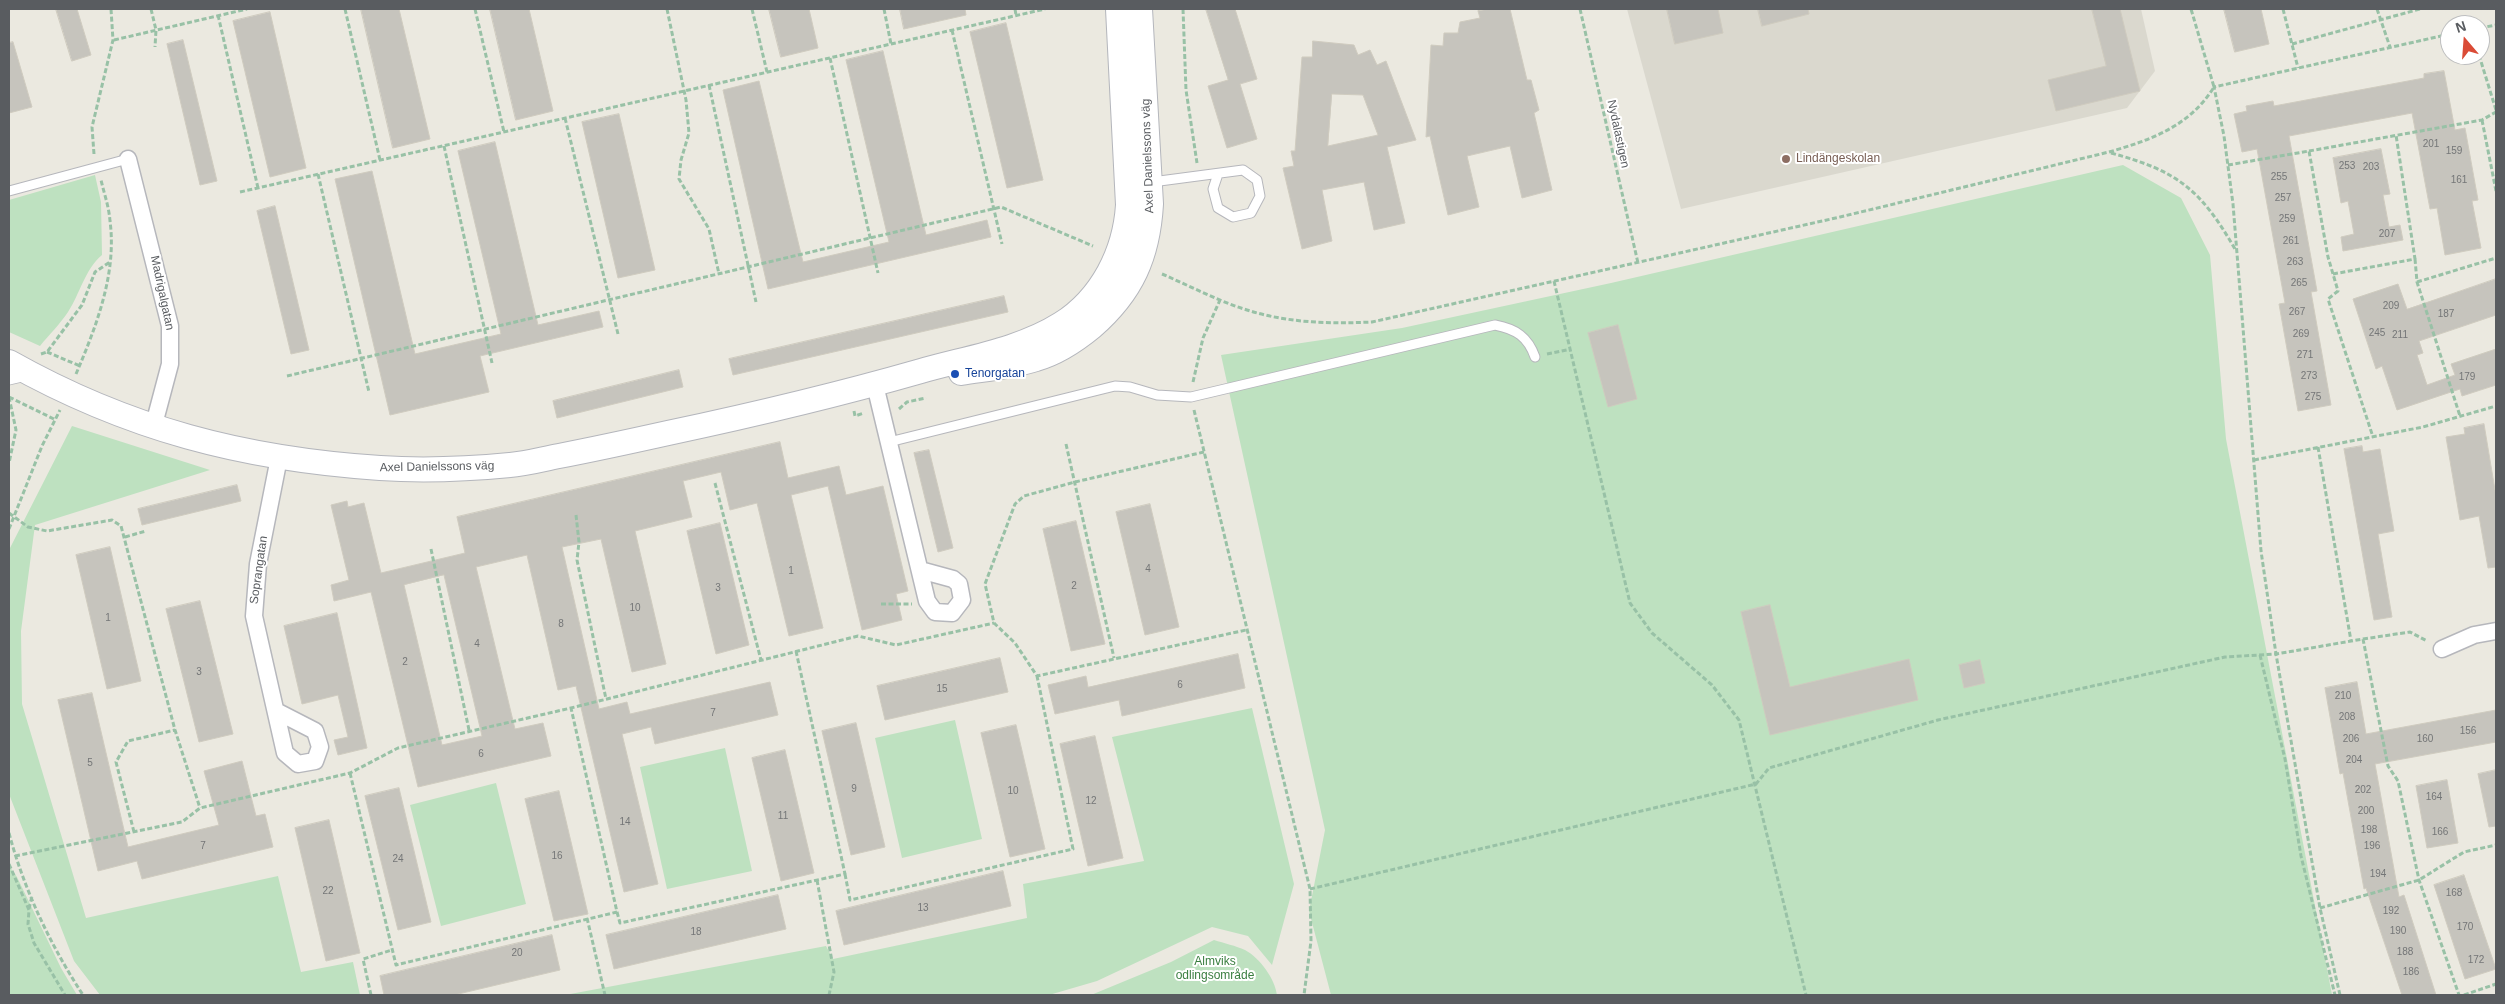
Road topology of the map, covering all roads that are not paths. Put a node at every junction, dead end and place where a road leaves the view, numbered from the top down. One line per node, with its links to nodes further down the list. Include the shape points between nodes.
1 (1118, 9): 5 (street, Axel Danielssons väg)
2 (1140, 9): 5 (street, Axel Danielssons väg)
3 (128, 159): 6 (lane); 12 (street, Madrigalgatan, via 170,326 170,364)
4 (1218, 174): 4 (lane, via 1243,170 1257,180 1260,196 1251,213 1233,217 1218,208 1213,189); 5 (lane)
5 (1139, 184): 11 (street, Axel Danielssons väg, via 1110,272 1098,290 1062,323 1012,345)
6 (9, 192)
7 (1534, 357): 13 (lane, via 1526,338 1495,325 1191,397 1157,395 1115,386)
8 (9, 362): 9 (street, Axel Danielssons väg)
9 (36, 365): 10 (lane); 12 (street, Axel Danielssons väg, via 84,401)
10 (9, 380)
11 (875, 385): 13 (street); 14 (street, Axel Danielssons väg, via 717,423 513,465 382,468)
12 (153, 428): 14 (street, Axel Danielssons väg)
13 (896, 440): 15 (street)
14 (279, 458): 18 (street, Soprangatan, via 258,564 254,616)
15 (920, 570): 15 (street, via 927,601 935,612 952,613 962,600 959,584 953,579)
16 (2496, 631): 17 (street, via 2474,635)
17 (2442, 649)
18 (276, 711)

